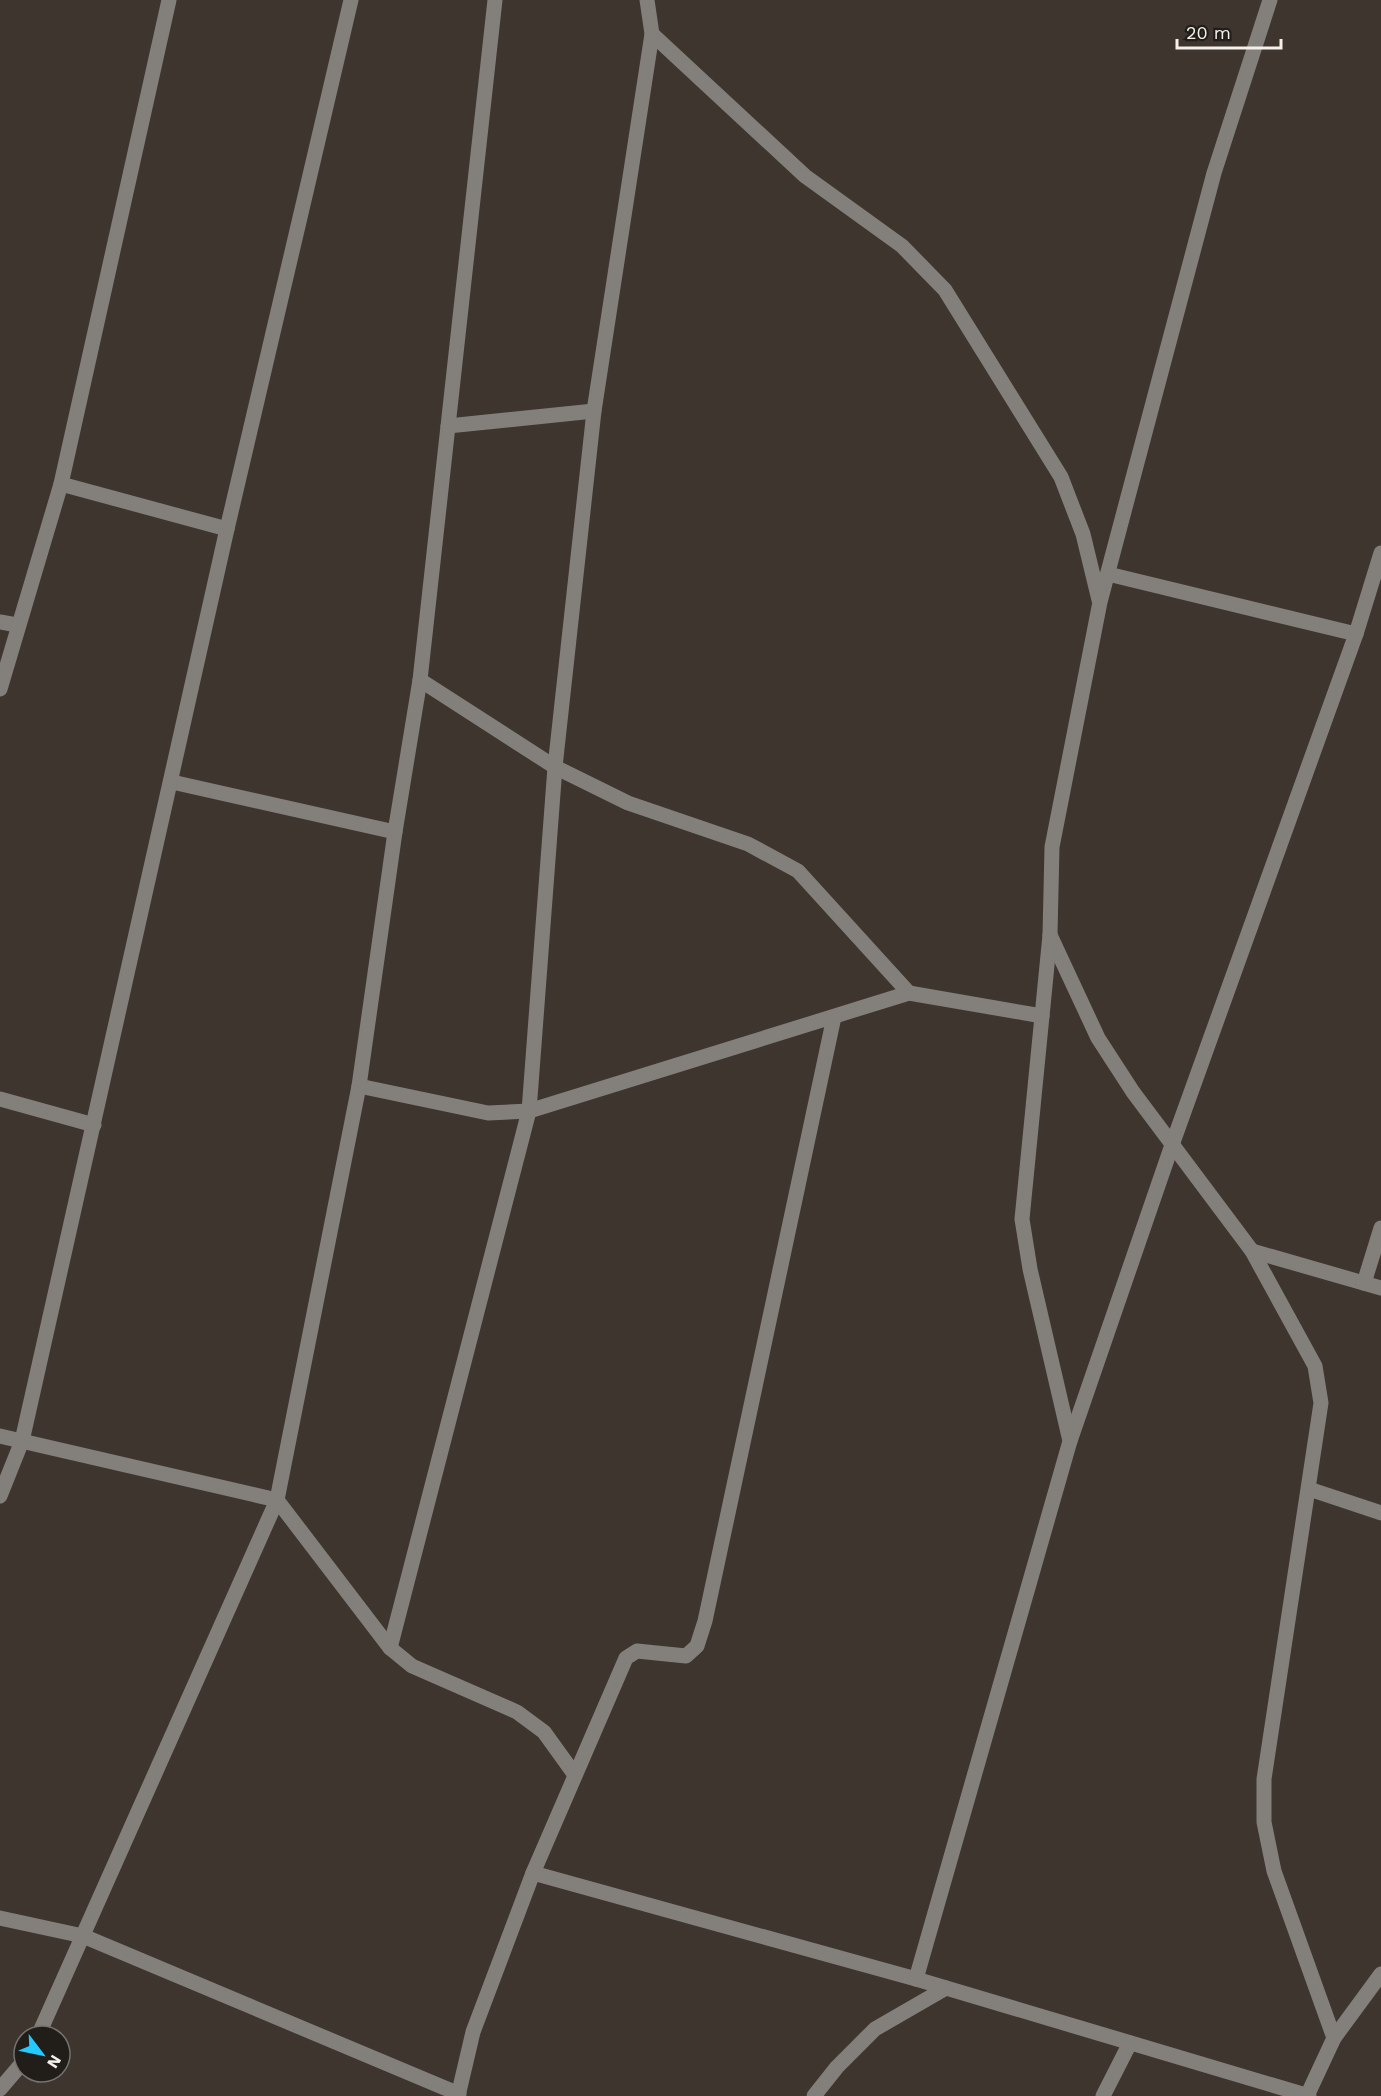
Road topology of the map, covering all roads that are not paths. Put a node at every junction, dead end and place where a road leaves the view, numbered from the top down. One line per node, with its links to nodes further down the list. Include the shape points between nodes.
1 (169, 0): 9 (street)
2 (351, 0): 10 (street)
3 (495, 0): 8 (street)
4 (647, 0): 6 (street)
5 (1270, 0): 12 (street, via 1214,172)
6 (652, 34): 7 (street); 13 (street, via 805,176 902,246 945,290 1061,477 1083,534)
7 (594, 411): 8 (street); 19 (street)
8 (448, 426): 17 (street)
9 (61, 484): 10 (street); 15 (street)
10 (227, 529): 20 (street)
11 (1381, 553): 16 (street)
12 (1108, 574): 13 (street); 16 (street)
13 (1100, 602): 22 (street, via 1052,846)
14 (0, 622): 15 (street)
15 (17, 625): 18 (street)
16 (1356, 634): 30 (street)
17 (420, 680): 19 (street); 21 (street)
18 (0, 688)
19 (555, 766): 23 (street, via 628,802 748,844 798,871); 28 (street)
20 (172, 782): 21 (street); 29 (street)
21 (395, 832): 26 (street)
22 (1050, 935): 24 (street); 30 (street, via 1098,1038)
23 (909, 993): 24 (street); 25 (street)
24 (1042, 1016): 37 (street, via 1022,1219)
25 (834, 1017): 28 (street); 43 (street, via 708,1610 697,1646 686,1656 637,1652 626,1658)
26 (359, 1086): 28 (street, via 488,1113); 40 (street)
27 (0, 1099): 29 (street)
28 (529, 1111): 42 (street)
29 (94, 1125): 36 (street)
30 (1172, 1144): 32 (street); 37 (street)
31 (1381, 1228): 33 (street)
32 (1252, 1251): 33 (street); 38 (street, via 1315,1366 1321,1402)
33 (1364, 1283): 34 (street)
34 (1381, 1288)
35 (0, 1436): 36 (street)
36 (22, 1441): 39 (street); 40 (street)
37 (1070, 1441): 48 (street)
38 (1309, 1489): 41 (street); 51 (street, via 1264,1779 1264,1822 1274,1871)
39 (0, 1496)
40 (277, 1500): 42 (street); 46 (street)
41 (1381, 1513)
42 (390, 1648): 43 (street, via 412,1666 517,1712 544,1732)
43 (575, 1775): 44 (street)
44 (533, 1873): 48 (street); 55 (street, via 473,2032)
45 (0, 1918): 46 (street)
46 (84, 1936): 50 (street); 55 (street)
47 (1381, 1974): 51 (street)
48 (916, 1979): 49 (street)
49 (946, 1988): 52 (street); 56 (street, via 875,2029)
50 (44, 2024)
51 (1334, 2038): 58 (street)
52 (1130, 2043): 57 (street); 58 (street)
53 (12, 2075): 54 (street)
54 (0, 2089)
55 (458, 2095)
56 (814, 2096)
57 (1103, 2096)
58 (1308, 2096)

